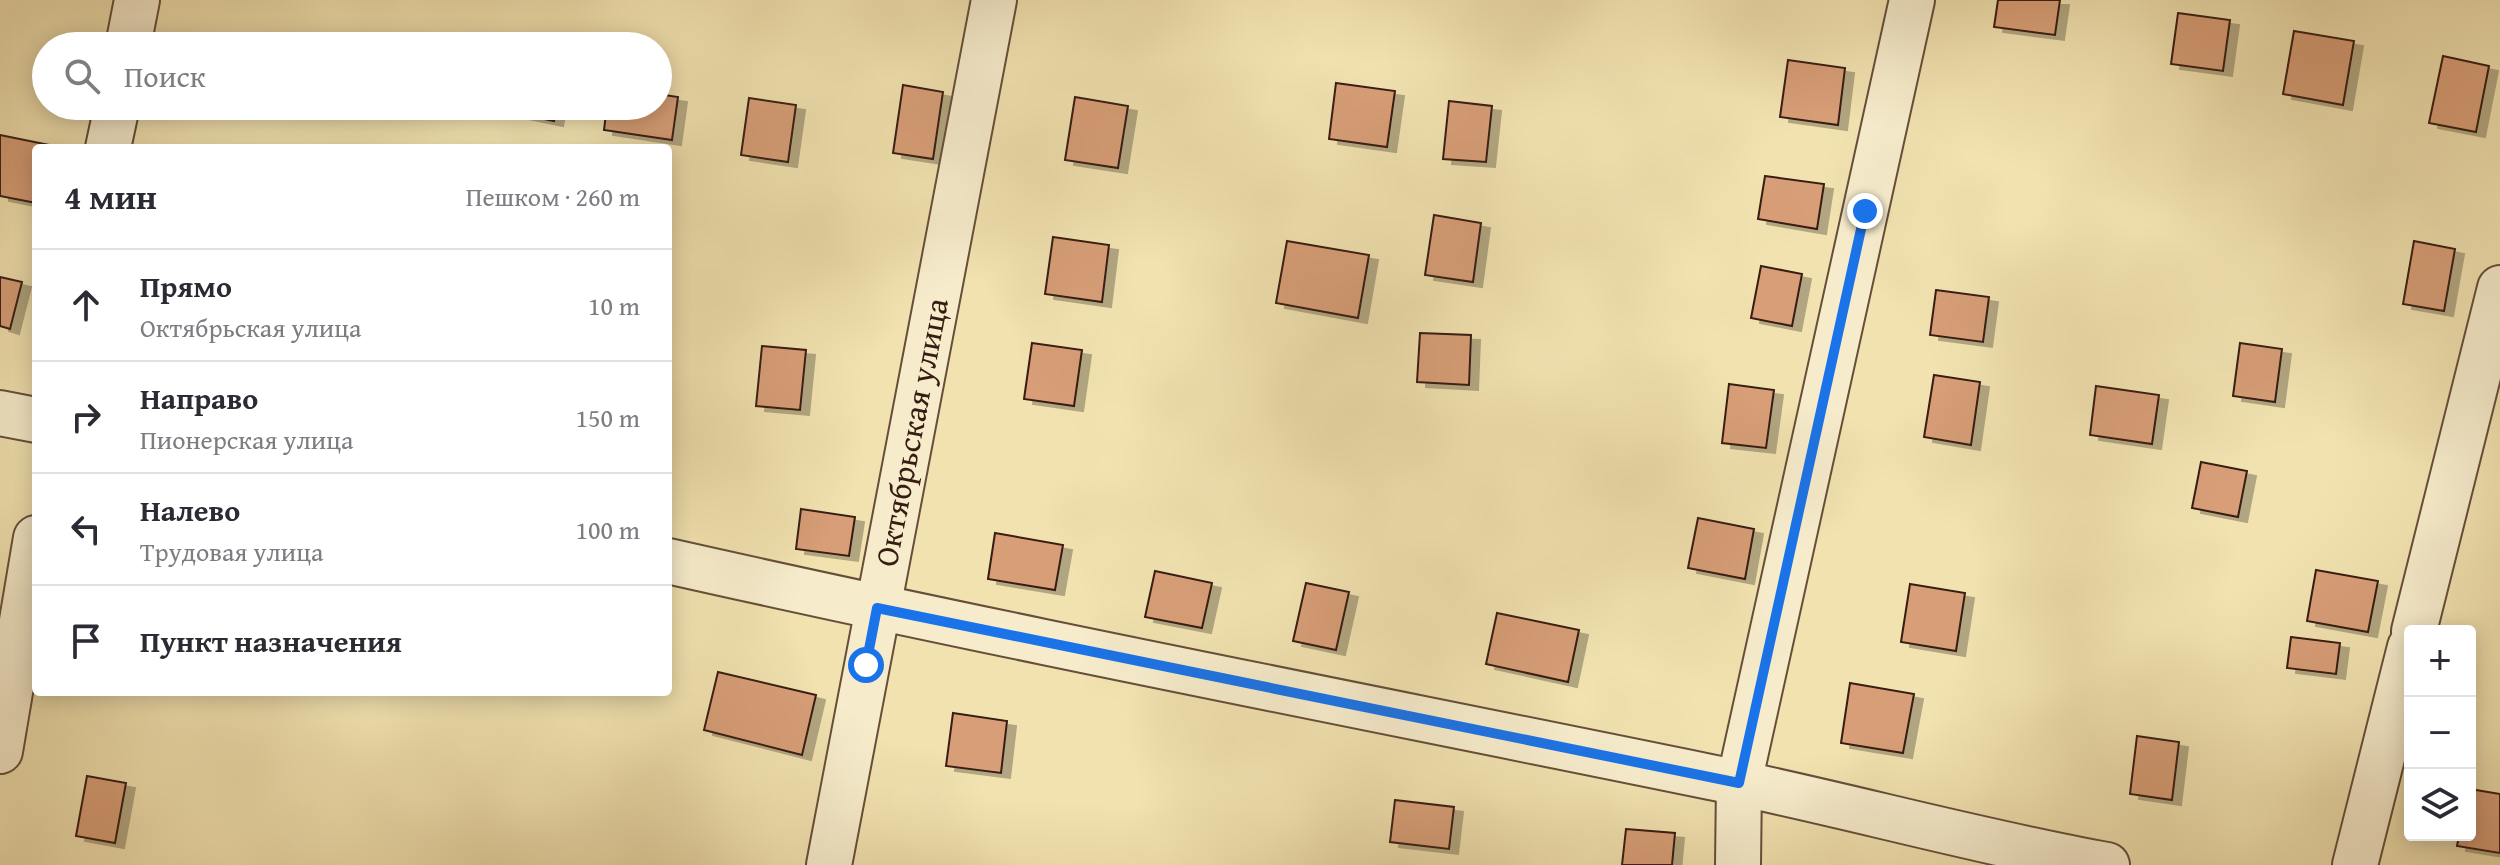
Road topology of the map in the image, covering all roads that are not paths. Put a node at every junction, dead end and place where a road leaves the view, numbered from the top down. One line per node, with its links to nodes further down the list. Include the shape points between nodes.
1 (137, 0): 4 (street)
2 (994, 0): 12 (street, Октябрьская улица)
3 (1912, 0): 16 (street)
4 (131, 32)
5 (114, 120): 6 (street)
6 (109, 144)
7 (2500, 288): 13 (street)
8 (0, 413): 9 (street)
9 (32, 419)
10 (32, 562): 15 (street)
11 (672, 562): 12 (street)
12 (877, 608): 16 (street); 17 (street, Октябрьская улица)
13 (2416, 625)
14 (2404, 671): 20 (street)
15 (0, 751)
16 (1739, 783): 18 (street); 19 (street)
17 (829, 865)
18 (1738, 865)
19 (2107, 865)
20 (2355, 865)

